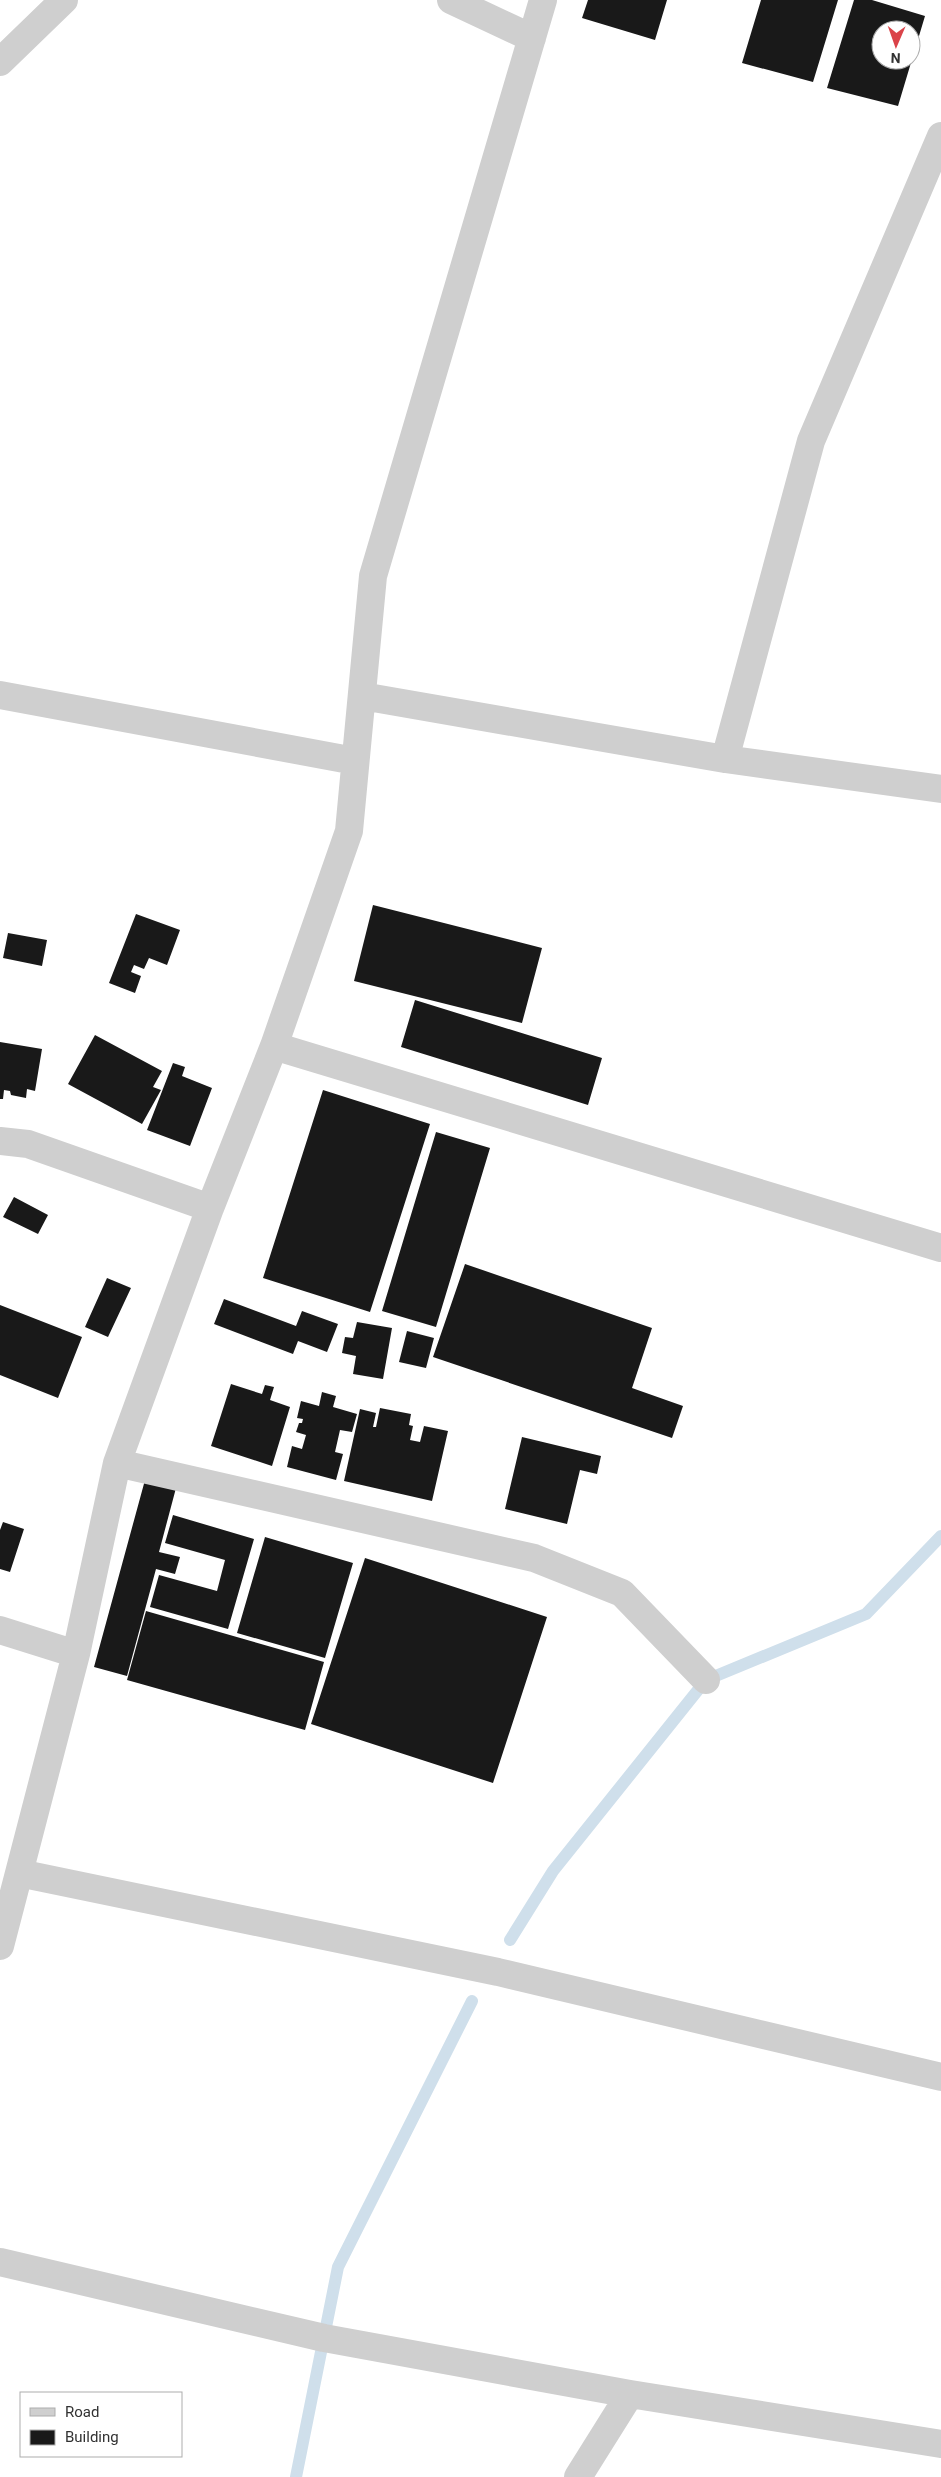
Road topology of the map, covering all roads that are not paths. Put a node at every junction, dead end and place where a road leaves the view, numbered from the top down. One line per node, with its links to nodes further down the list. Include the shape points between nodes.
1 (64, 0): 5 (street)
2 (451, 0): 4 (street)
3 (543, 0): 4 (street)
4 (532, 38): 8 (street, via 373,576)
5 (0, 62)
6 (941, 136): 9 (street, via 811,441)
7 (0, 695): 10 (street)
8 (362, 696): 9 (street); 10 (street)
9 (725, 759): 11 (street)
10 (355, 760): 12 (street, via 349,831)
11 (941, 789)
12 (274, 1046): 14 (street); 15 (street)
13 (0, 1141): 14 (street, via 28,1144)
14 (210, 1208): 16 (street)
15 (941, 1248)
16 (116, 1463): 18 (street); 19 (street, via 534,1558 622,1593)
17 (0, 1630): 18 (street)
18 (76, 1654): 20 (street)
19 (706, 1680)
20 (19, 1873): 21 (street); 22 (street, via 498,1972)
21 (1, 1939)
22 (941, 2077)
23 (0, 2262): 24 (street, via 324,2338)
24 (630, 2394): 25 (street); 26 (street)
25 (941, 2444)
26 (578, 2477)

